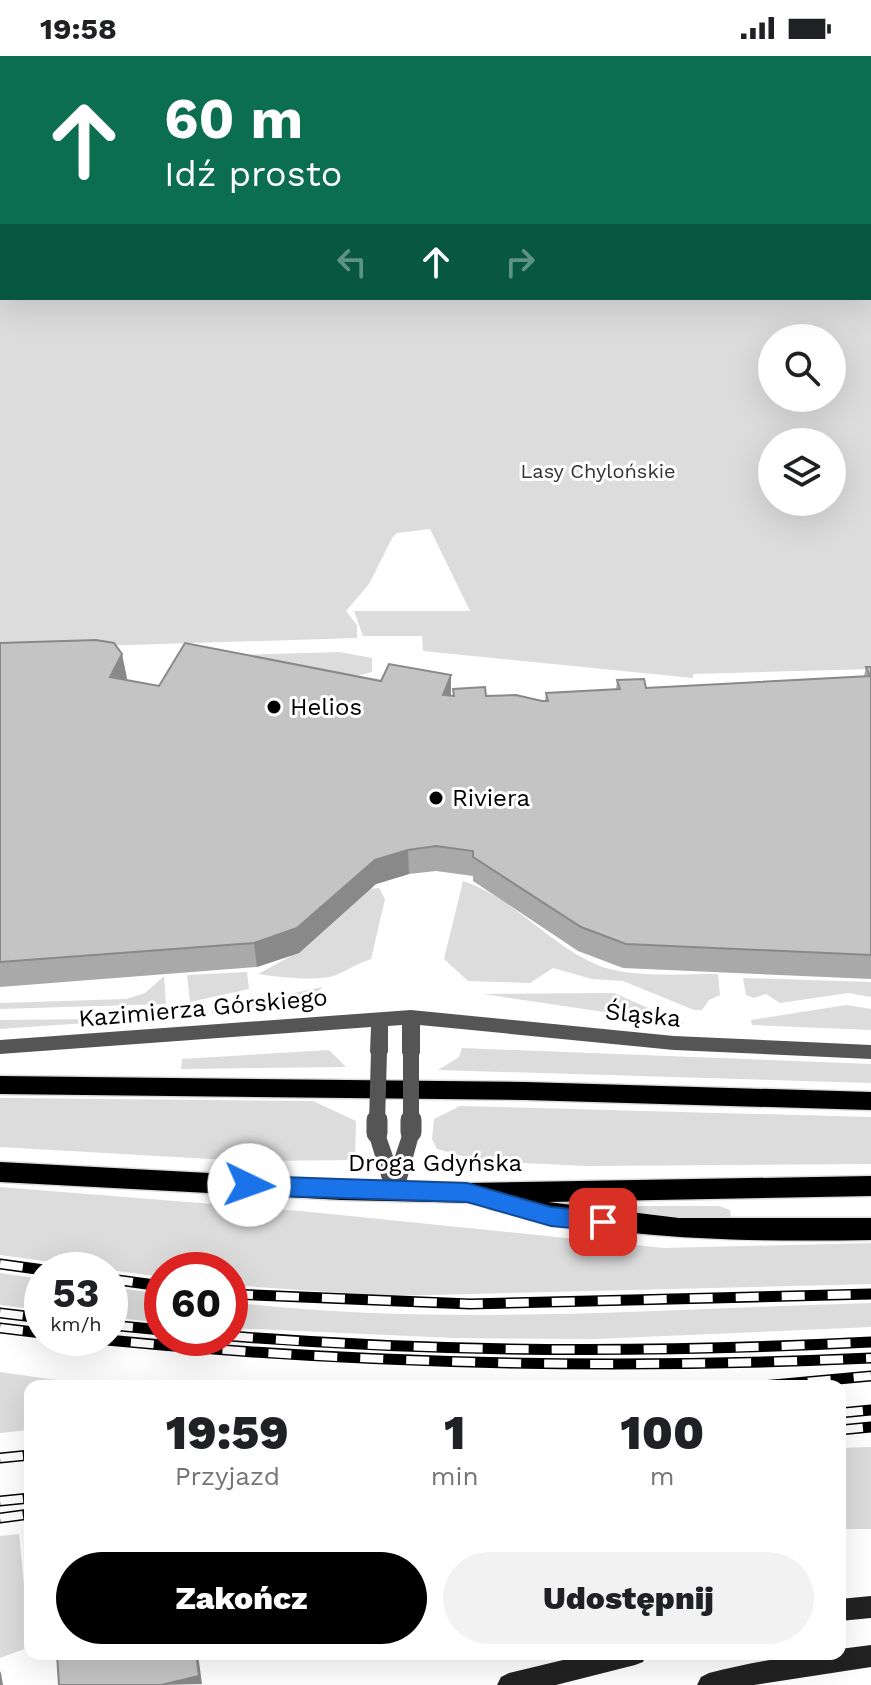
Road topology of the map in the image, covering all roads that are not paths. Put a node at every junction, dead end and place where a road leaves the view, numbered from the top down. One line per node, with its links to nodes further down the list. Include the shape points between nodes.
1 (411, 1017): 2 (street, Kazimierza Górskiego); 4 (street, Śląska, via 674,1043); 9 (street, bridge, via 411,1132)
2 (380, 1018): 3 (street, Kazimierza Górskiego); 9 (street, bridge, via 377,1133)
3 (0, 1047)
4 (871, 1052)
5 (0, 1085): 6 (main road, via 510,1090)
6 (871, 1101)
7 (0, 1172): 9 (main road, Droga Gdyńska)
8 (871, 1186): 10 (main road, Droga Gdyńska)
9 (395, 1190): 10 (main road, Droga Gdyńska)
10 (467, 1193): 11 (main road, via 551,1216 681,1230)
11 (871, 1229)
12 (871, 1607): 13 (main road)
13 (846, 1609)
14 (871, 1656): 17 (main road)
15 (611, 1660): 18 (main road)
16 (842, 1660): 19 (main road)
17 (846, 1660)
18 (509, 1685)
19 (709, 1685)

